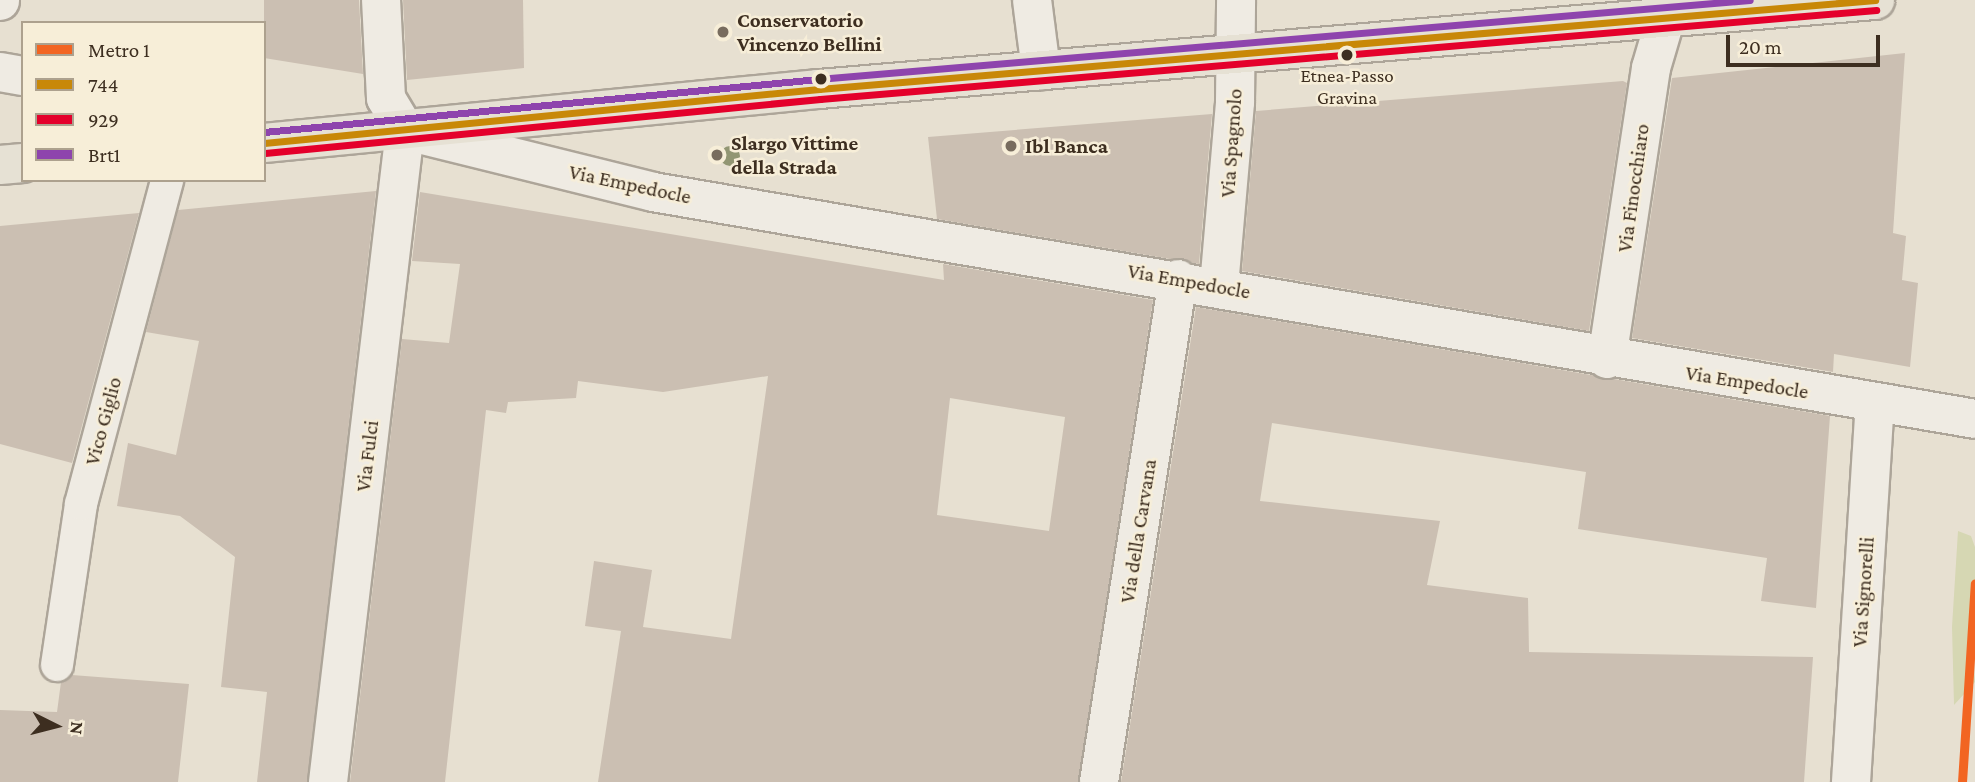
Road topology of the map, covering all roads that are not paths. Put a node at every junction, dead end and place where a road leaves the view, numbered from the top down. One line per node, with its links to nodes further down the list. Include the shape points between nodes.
1 (381, 0): 10 (street, via 386,98)
2 (1032, 0): 7 (street)
3 (1236, 0): 6 (street, Via Spagnolo)
4 (1875, 0): 5 (main road)
5 (1668, 10): 6 (main road); 17 (street, Via Finocchiaro, via 1651,68)
6 (1236, 55): 7 (main road); 16 (street, Via Spagnolo)
7 (1041, 70): 10 (main road)
8 (0, 72): 9 (street)
9 (21, 76)
10 (405, 130): 11 (main road); 15 (street, Via Empedocle, via 653,192); 22 (street, Via Fulci)
11 (266, 144)
12 (21, 163): 13 (main road)
13 (0, 165)
14 (166, 182): 21 (lane, Vico Giglio, via 81,504)
15 (1178, 279): 16 (street, Via Empedocle); 23 (street, Via della Carvana)
16 (1219, 286): 17 (street, Via Empedocle)
17 (1608, 359): 18 (street, Via Empedocle)
18 (1875, 403): 20 (street, Via Empedocle); 24 (street, Via Signorelli)
19 (1975, 406): 20 (street)
20 (1975, 419)
21 (57, 665)
22 (328, 782)
23 (1099, 782)
24 (1852, 782)

